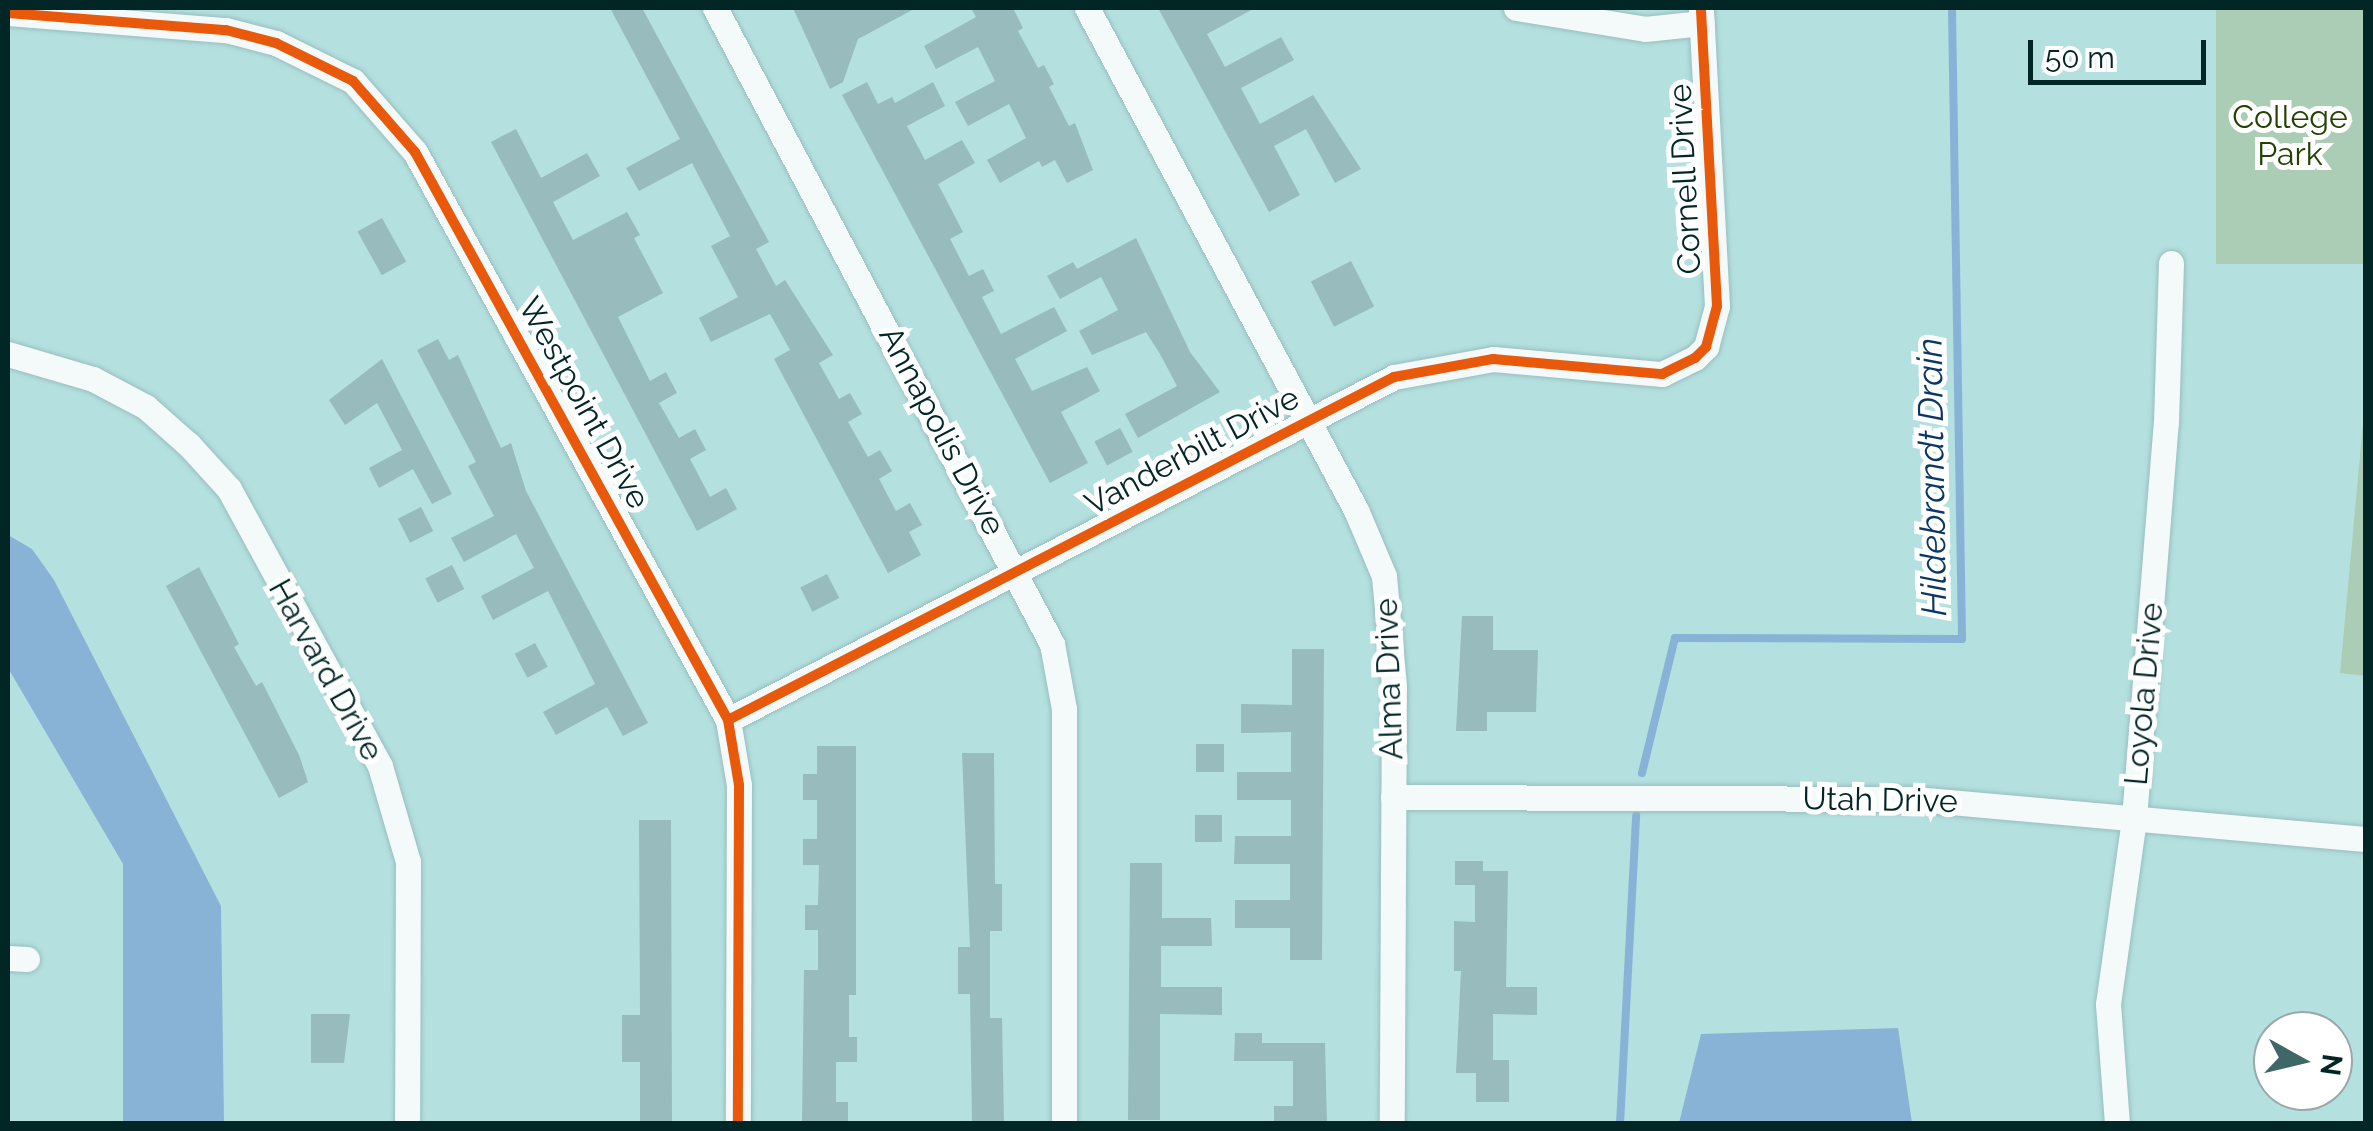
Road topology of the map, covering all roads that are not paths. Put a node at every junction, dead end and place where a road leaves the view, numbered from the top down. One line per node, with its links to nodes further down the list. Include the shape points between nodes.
1 (715, 8): 10 (street, Annapolis Drive)
2 (1087, 8): 9 (street, Alma Drive)
3 (1516, 8): 5 (street, via 1645,29)
4 (8, 13): 11 (street, Westpoint Drive, via 259,38 353,81 388,115 468,242)
5 (1702, 15): 7 (street, Cornell Drive, via 1717,306)
6 (2171, 263): 13 (street, Loyola Drive, via 2166,422)
7 (1706, 347): 9 (street, Vanderbilt Drive, via 1662,374 1460,360 1394,377)
8 (8, 354): 15 (street, Harvard Drive, via 93,379 146,407 216,474 380,766 408,862)
9 (1306, 418): 10 (street, Vanderbilt Drive); 12 (street, Alma Drive, via 1384,576 1392,621)
10 (1018, 573): 11 (street, Vanderbilt Drive); 17 (street, Annapolis Drive, via 1052,644 1064,708)
11 (728, 720): 16 (street, Westpoint Drive, via 739,785)
12 (1392, 797): 13 (street, Utah Drive, via 1916,799); 18 (street, Alma Drive)
13 (2134, 818): 14 (street, Utah Drive); 19 (street, Loyola Drive, via 2108,1004)
14 (2366, 839)
15 (407, 1124)
16 (738, 1124)
17 (1064, 1124)
18 (1392, 1124)
19 (2117, 1124)

